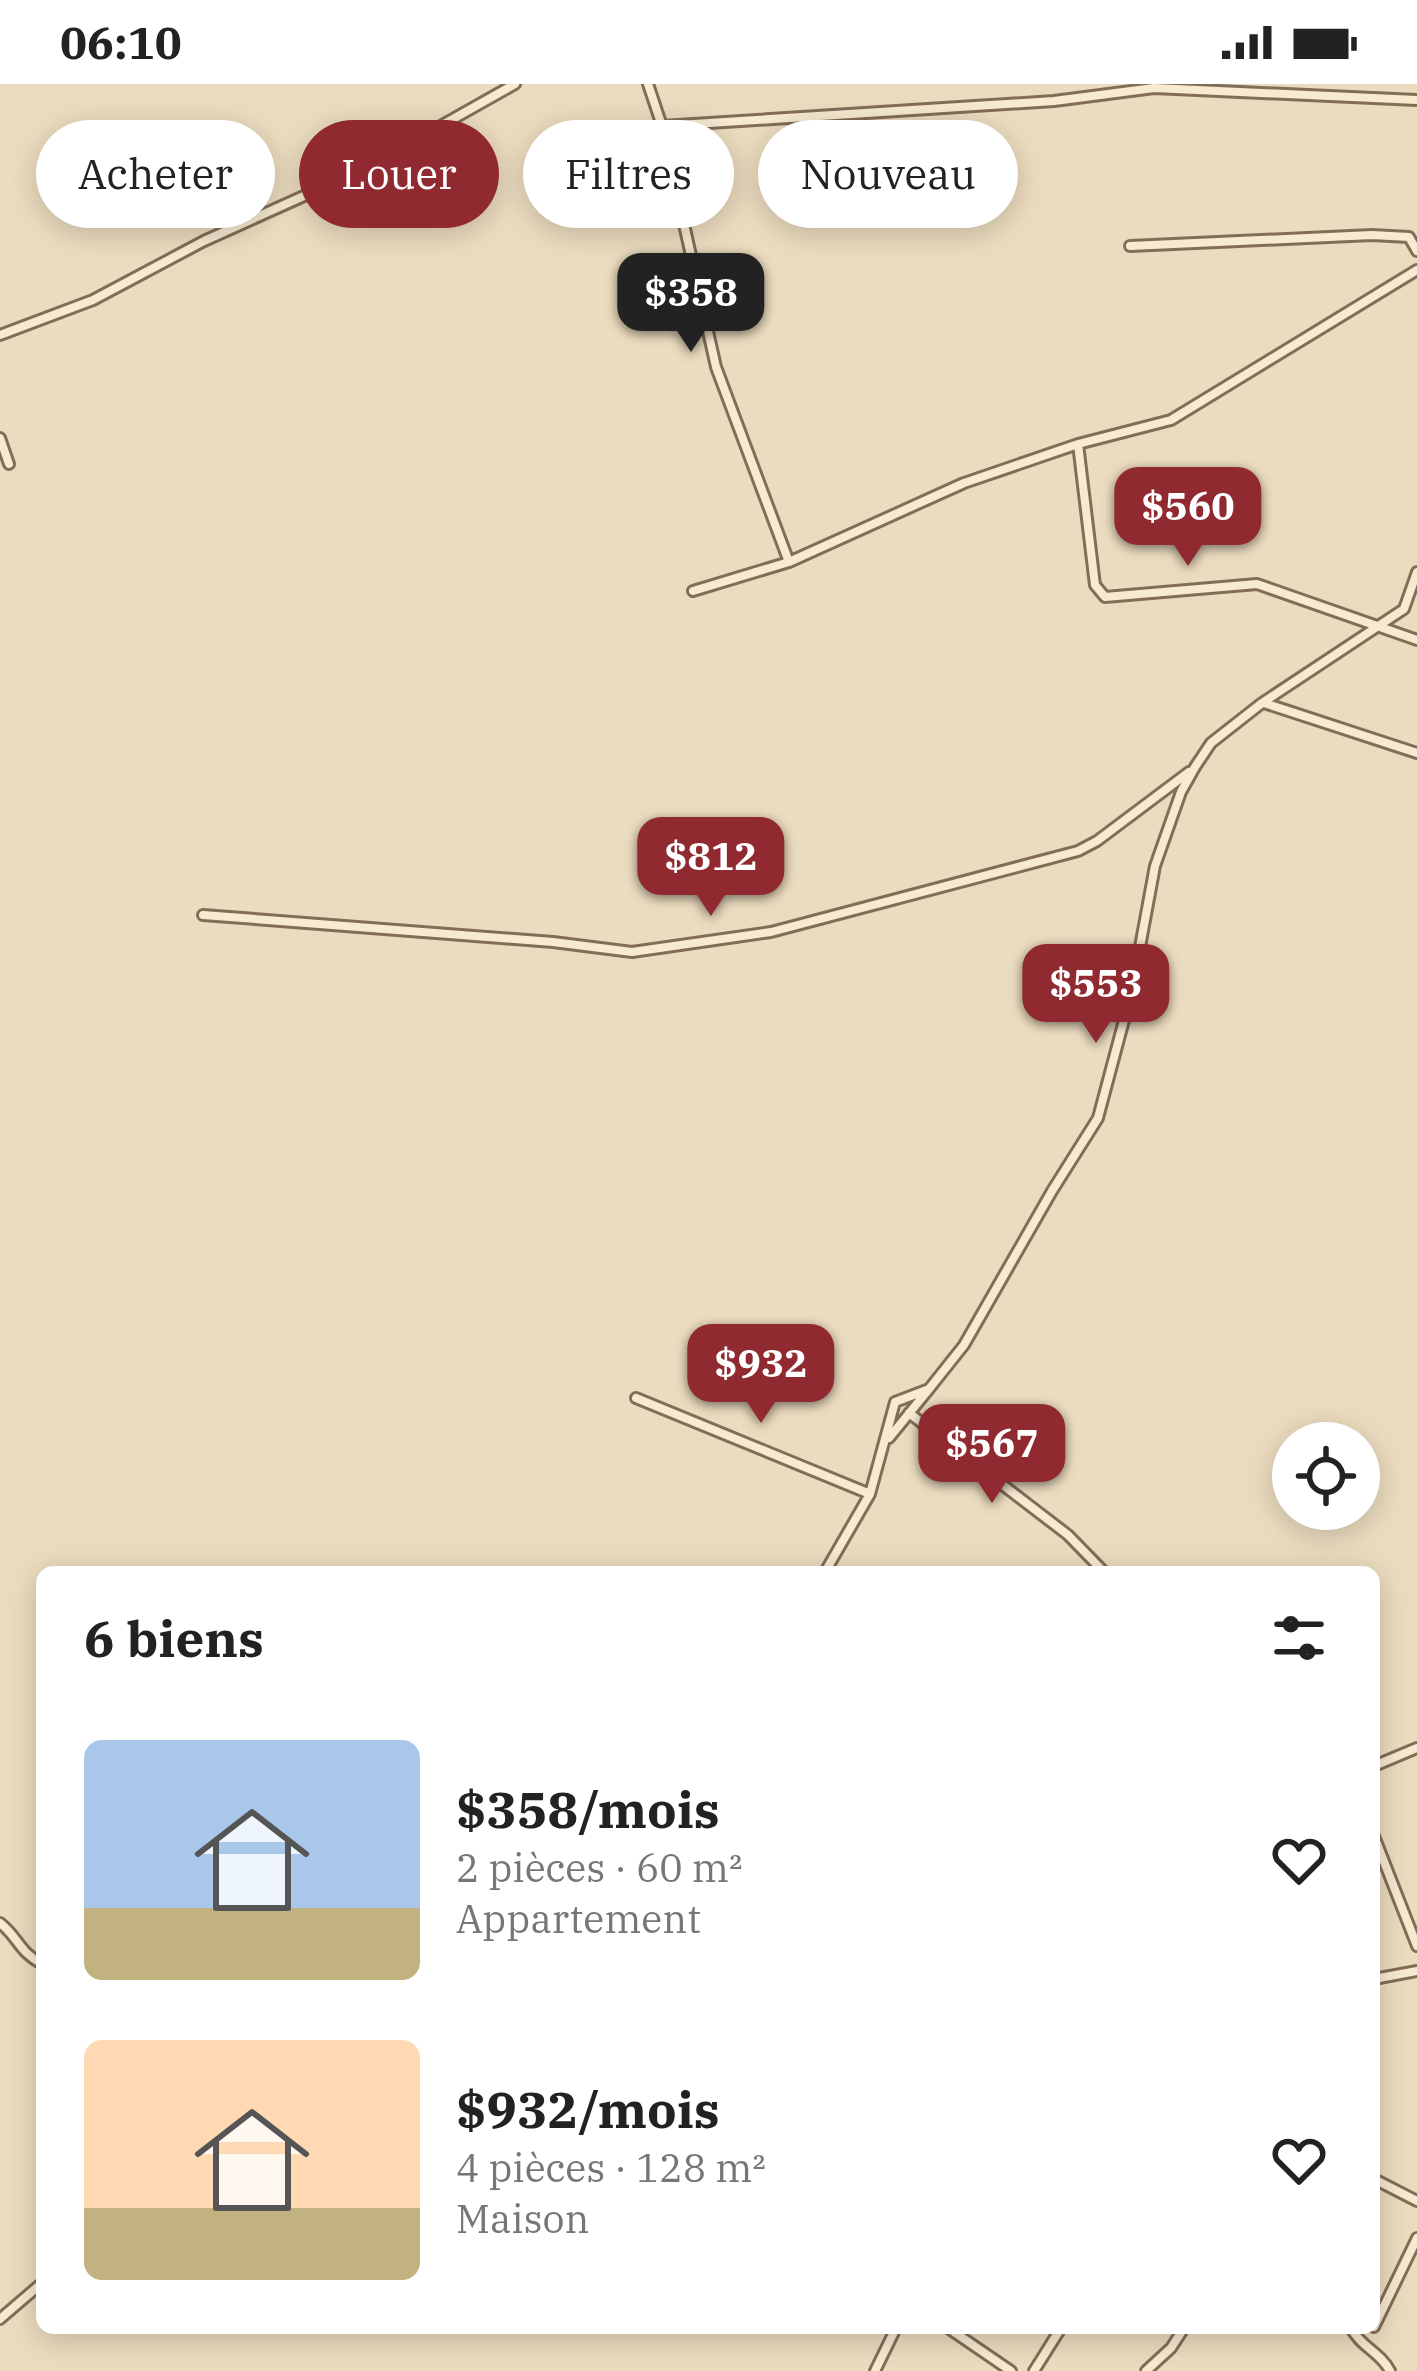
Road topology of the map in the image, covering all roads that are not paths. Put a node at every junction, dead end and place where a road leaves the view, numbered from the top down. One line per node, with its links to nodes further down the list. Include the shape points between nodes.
1 (515, 84): 10 (street, via 366,168 93,300)
2 (648, 84): 4 (street)
3 (1417, 100): 5 (street, via 1187,87)
4 (660, 120)
5 (734, 121)
6 (685, 228): 14 (street, via 716,367)
7 (1130, 246): 8 (street, via 1372,236 1408,237)
8 (1417, 251)
9 (1417, 270): 12 (street, via 1171,420)
10 (0, 335)
11 (0, 438): 13 (street)
12 (1078, 444): 14 (street, via 964,483); 17 (street, via 1095,585 1105,597 1256,584)
13 (9, 464)
14 (789, 562): 16 (street)
15 (1417, 572): 17 (street, via 1408,602)
16 (693, 591)
17 (1381, 625): 18 (street); 19 (street)
18 (1417, 640)
19 (1262, 703): 20 (street); 21 (street, via 1211,743)
20 (1417, 753)
21 (1195, 767): 22 (street, via 1078,851 771,932 608,952); 23 (street, via 1155,866 1102,1109 976,1326)
22 (203, 915)
23 (929, 1389): 25 (street); 26 (street, via 895,1402)
24 (636, 1398): 27 (street)
25 (909, 1413): 26 (street); 29 (street)
26 (888, 1439): 27 (street)
27 (870, 1494): 28 (street)
28 (828, 1566)
29 (1098, 1566)
30 (1417, 1748): 31 (street)
31 (1380, 1763)
32 (1380, 1851): 34 (street)
33 (0, 1923): 35 (street)
34 (1417, 1946)
35 (36, 1960)
36 (1417, 1972): 37 (street)
37 (1380, 1978)
38 (1380, 2183): 39 (street)
39 (1417, 2201)
40 (1417, 2238): 42 (street)
41 (36, 2288): 43 (street)
42 (1380, 2315)
43 (0, 2319)
44 (893, 2334): 51 (street)
45 (961, 2334): 52 (street)
46 (1057, 2334): 53 (street)
47 (1180, 2334): 54 (street)
48 (1355, 2334): 50 (street)
49 (1370, 2334): 50 (street)
50 (1364, 2347): 55 (street)
51 (875, 2371)
52 (1011, 2371)
53 (1034, 2371)
54 (1146, 2371)
55 (1390, 2371)

